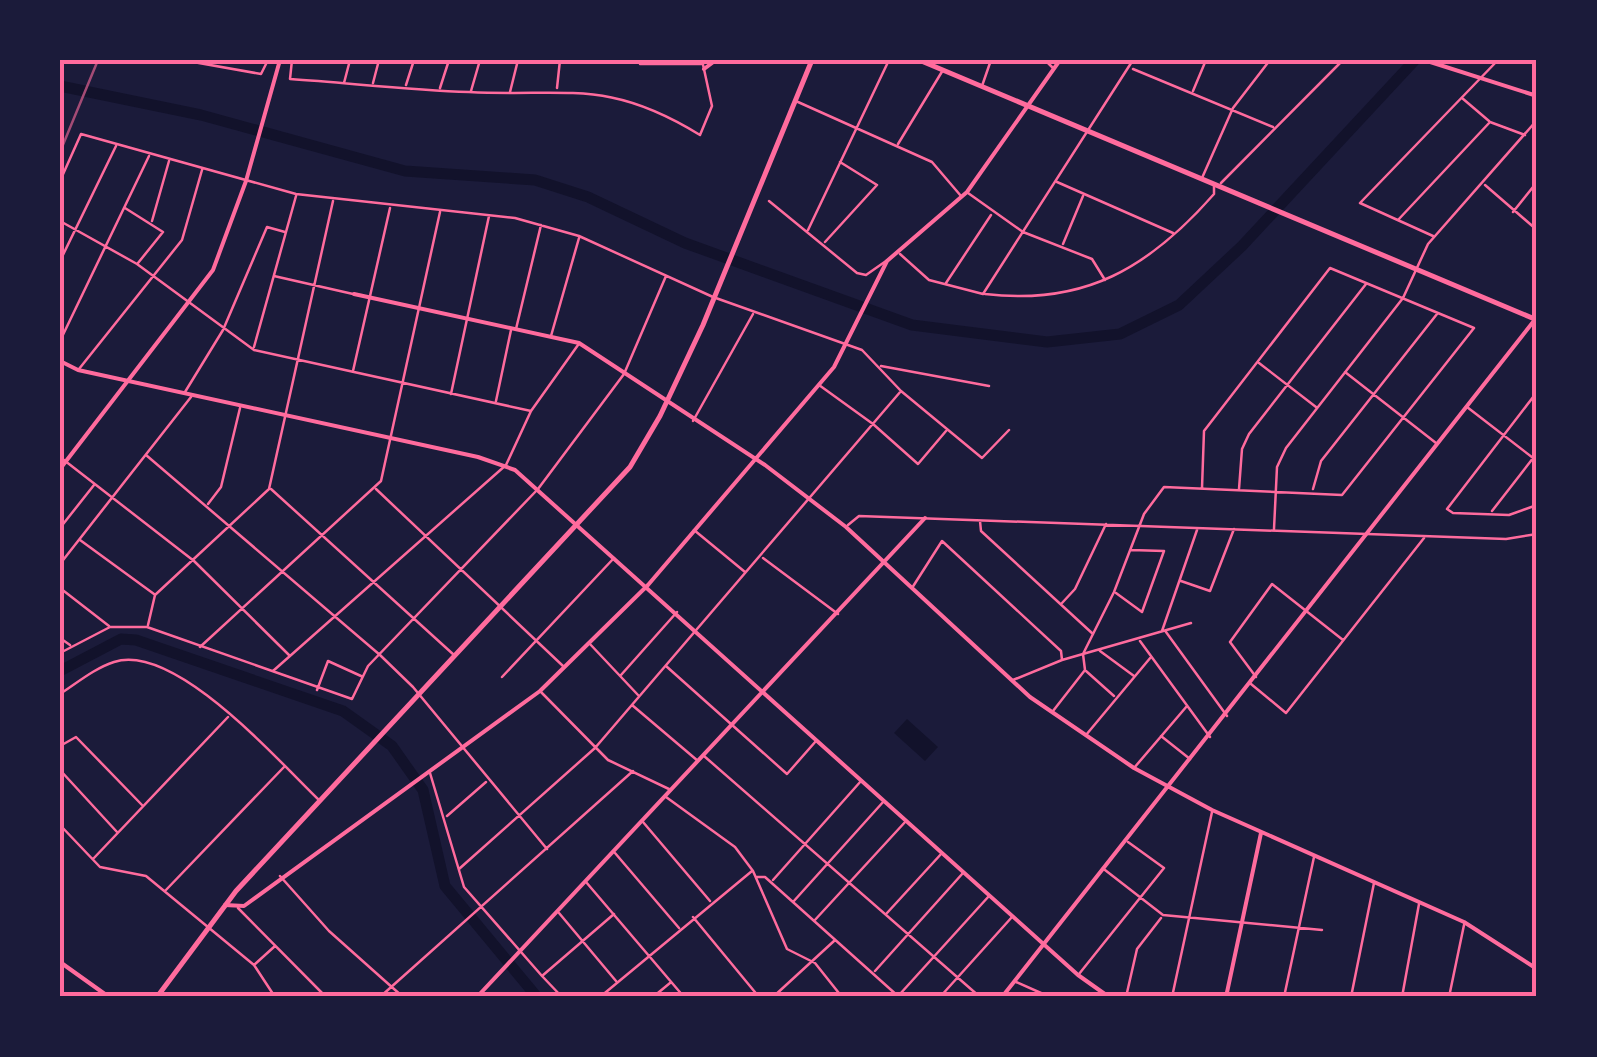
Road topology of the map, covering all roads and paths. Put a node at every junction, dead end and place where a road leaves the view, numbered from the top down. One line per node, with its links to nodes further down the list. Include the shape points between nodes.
1 (182, 60): 26 (street)
2 (268, 60): 26 (street, via 261,74)
3 (280, 60): 60 (street)
4 (292, 60): 32 (street, via 290,79)
5 (350, 60): 32 (street)
6 (379, 60): 33 (street)
7 (414, 60): 34 (street)
8 (448, 60): 36 (street)
9 (480, 60): 38 (street)
10 (518, 60): 39 (street)
11 (560, 60): 37 (street)
12 (640, 60): 27 (street)
13 (716, 60): 27 (street)
14 (812, 60): 43 (main road)
15 (889, 60): 48 (street)
16 (919, 60): 30 (main road)
17 (991, 60): 35 (street)
18 (1046, 60): 29 (street)
19 (1060, 60): 29 (street)
20 (1133, 60): 28 (street)
21 (1206, 60): 40 (street)
22 (1270, 60): 45 (street)
23 (1343, 60): 49 (street)
24 (1424, 60): 31 (street)
25 (1498, 60): 31 (street)
26 (216, 63)
27 (702, 64): 37 (street, via 712,106 700,134 637,103)
28 (1130, 68): 40 (street); 50 (street)
29 (1054, 69): 44 (street)
30 (943, 70): 35 (main road); 53 (street)
31 (1482, 78): 41 (street); 42 (street)
32 (344, 83): 33 (street)
33 (372, 84): 34 (street)
34 (406, 86): 36 (street)
35 (982, 86): 44 (main road)
36 (440, 89): 38 (street)
37 (557, 90): 39 (street)
38 (470, 92): 39 (street)
39 (510, 92)
40 (1193, 93): 45 (street)
41 (1537, 96)
42 (1462, 98): 47 (street); 77 (street, via 1360,204)
43 (796, 101): 48 (street); 107 (main road)
44 (1029, 106): 50 (main road); 65 (street)
45 (1233, 108): 49 (street); 58 (street)
46 (1537, 120): 51 (street)
47 (1490, 122): 51 (street); 77 (street)
48 (856, 128): 53 (street); 56 (street)
49 (1274, 128): 64 (street)
50 (1090, 130): 58 (main road); 61 (street)
51 (1526, 135): 63 (street)
52 (116, 144): 54 (street); 59 (street, via 81,134); 81 (street)
53 (897, 145): 68 (street, via 932,162)
54 (150, 154): 55 (street); 72 (street)
55 (169, 160): 57 (street); 79 (street)
56 (840, 162): 82 (street); 90 (street, via 877,185)
57 (202, 169): 60 (street); 98 (street, via 182,240)
58 (1202, 178): 64 (main road)
59 (60, 181)
60 (246, 181): 66 (street); 109 (street, via 224,248)
61 (1056, 181): 67 (street); 85 (street)
62 (1537, 182): 74 (street)
63 (1483, 183): 74 (street); 88 (street)
64 (1217, 184): 86 (street); 96 (main road)
65 (967, 192): 68 (street); 75 (street)
66 (296, 194): 69 (street); 84 (street)
67 (1084, 194): 86 (street); 91 (street)
68 (962, 198): 92 (street)
69 (334, 199): 71 (street); 102 (street)
70 (769, 202): 82 (street)
71 (390, 206): 73 (street); 106 (street)
72 (125, 208): 79 (street); 89 (street)
73 (440, 211): 76 (street); 110 (street)
74 (1513, 212): 83 (street)
75 (992, 214): 85 (street); 103 (street)
76 (490, 215): 80 (street); 113 (street)
77 (1398, 220): 88 (street)
78 (60, 221): 81 (street)
79 (151, 222): 95 (street, via 164,232)
80 (541, 224): 87 (street); 116 (street)
81 (76, 230): 89 (street); 93 (street)
82 (808, 230): 90 (street)
83 (1537, 230)
84 (285, 232): 99 (street); 115 (street, via 268,227)
85 (1023, 232): 91 (street); 105 (street)
86 (1176, 234): 100 (street)
87 (580, 236): 97 (street); 117 (street)
88 (1434, 236): 96 (street)
89 (106, 244): 95 (street); 118 (street)
90 (824, 244): 94 (street, via 856,273 866,275)
91 (1062, 246): 100 (street, via 1092,259)
92 (896, 250): 94 (street); 103 (street, via 928,280)
93 (60, 261)
94 (887, 261): 120 (street)
95 (137, 264): 98 (street)
96 (1415, 270): 108 (street); 114 (main road)
97 (667, 274): 107 (street); 129 (street)
98 (153, 276): 109 (street); 126 (street)
99 (274, 276): 102 (street); 121 (street)
100 (1105, 280): 105 (street, via 1051,296)
101 (1367, 282): 108 (street); 124 (street, via 1330,268); 133 (street)
102 (315, 285): 104 (street); 122 (street)
103 (945, 285): 105 (street)
104 (354, 294): 106 (street)
105 (983, 294)
106 (370, 298): 110 (street); 127 (street)
107 (713, 298): 111 (street); 141 (main road)
108 (1403, 298): 112 (street); 128 (street)
109 (188, 304): 115 (street); 130 (street)
110 (419, 308): 113 (street); 131 (street)
111 (754, 313): 120 (street); 149 (street)
112 (1438, 313): 139 (street); 148 (street, via 1474,328)
113 (467, 320): 116 (street); 138 (street)
114 (1536, 320): 144 (street)
115 (223, 330): 121 (street); 137 (street)
116 (513, 330): 117 (street); 142 (street)
117 (551, 337): 119 (street)
118 (60, 341)
119 (579, 343): 129 (street); 146 (street)
120 (846, 346): 125 (street); 132 (street)
121 (254, 350): 122 (street)
122 (298, 360): 127 (street); 147 (street)
123 (60, 362): 126 (street)
124 (1257, 362): 133 (street); 166 (street, via 1204,431)
125 (879, 366): 134 (street); 135 (street)
126 (78, 370): 130 (street)
127 (353, 372): 131 (street)
128 (1345, 372): 139 (street); 145 (street)
129 (624, 374): 141 (street); 167 (street)
130 (129, 380): 137 (street); 158 (street)
131 (402, 384): 138 (street); 154 (street)
132 (819, 385): 150 (street); 159 (street)
133 (1287, 385): 145 (street); 168 (street, via 1242,448)
134 (988, 386)
135 (901, 391): 150 (street); 151 (street)
136 (1537, 392): 153 (street)
137 (184, 394): 140 (street)
138 (451, 394): 142 (street)
139 (1373, 395): 148 (street); 170 (street, via 1321,461)
140 (192, 396): 143 (street); 157 (street)
141 (666, 401): 149 (street); 181 (main road, via 630,467)
142 (495, 404): 146 (street)
143 (240, 406): 147 (street); 173 (street, via 221,487)
144 (1467, 406): 153 (street); 155 (street)
145 (1317, 408): 169 (street, via 1281,456)
146 (531, 411): 161 (street)
147 (287, 416): 154 (street); 164 (street)
148 (1402, 418): 155 (street); 170 (street, via 1342,495)
149 (693, 421): 159 (street)
150 (873, 424): 151 (street, via 918,464); 172 (street)
151 (948, 430): 152 (street, via 982,458)
152 (1009, 430)
153 (1505, 436): 160 (street); 175 (street, via 1448,509)
154 (391, 439): 161 (street); 165 (street)
155 (1437, 444): 189 (street)
156 (1537, 453): 160 (street)
157 (146, 455): 171 (street); 173 (street)
158 (63, 460): 162 (street); 163 (street)
159 (755, 460): 172 (street); 186 (street)
160 (1535, 460): 175 (street)
161 (506, 465): 167 (street); 191 (street)
162 (60, 469)
163 (94, 484): 171 (street); 184 (street)
164 (270, 488): 180 (street); 188 (street)
165 (375, 488): 188 (street); 191 (street)
166 (1202, 488): 168 (street); 179 (street, via 1164,487)
167 (538, 489): 181 (street); 201 (street)
168 (1239, 490): 169 (street)
169 (1276, 492): 170 (street); 187 (street)
170 (1313, 492)
171 (112, 498): 193 (street); 197 (street)
172 (808, 501): 182 (street); 195 (street)
173 (207, 505): 180 (street)
174 (1537, 505): 175 (street, via 1522,513)
175 (1490, 514)
176 (925, 518): 177 (street); 182 (street, via 860,516); 198 (street)
177 (979, 520): 178 (street); 210 (street, via 981,530)
178 (1106, 524): 179 (street); 210 (street, via 1076,588)
179 (1141, 525): 183 (street); 194 (street)
180 (234, 526): 197 (street); 200 (street)
181 (579, 526): 196 (street); 211 (main road)
182 (846, 527): 198 (street)
183 (1198, 527): 185 (street); 204 (street)
184 (60, 528)
185 (1235, 528): 187 (street); 204 (street, via 1210,591)
186 (694, 530): 202 (street); 205 (street)
187 (1274, 530): 189 (street)
188 (322, 534): 200 (street); 203 (street)
189 (1367, 534): 192 (street); 214 (street)
190 (1537, 534): 192 (street)
191 (425, 536): 201 (street); 203 (street)
192 (1426, 536): 226 (street)
193 (79, 540): 199 (street); 209 (street)
194 (1131, 550): 208 (street); 208 (street, via 1164,550 1142,612)
195 (761, 556): 202 (street); 215 (street)
196 (615, 557): 205 (street); 227 (street)
197 (194, 561): 209 (street); 212 (street)
198 (884, 562): 207 (street); 215 (street)
199 (60, 564)
200 (284, 570): 212 (street); 216 (street)
201 (460, 571): 211 (street); 217 (street)
202 (746, 574): 221 (street)
203 (375, 581): 216 (street); 217 (street)
204 (1180, 581): 222 (street)
205 (648, 585): 213 (street); 228 (street)
206 (60, 588): 219 (street)
207 (912, 588): 238 (street, via 942,540); 248 (street)
208 (1114, 592): 223 (street)
209 (156, 595): 220 (street)
210 (1061, 604): 223 (street)
211 (501, 607): 227 (street); 235 (main road)
212 (242, 608): 230 (street); 237 (street)
213 (677, 612): 221 (street); 243 (street)
214 (1308, 612): 226 (street); 247 (street); 247 (street, via 1272,584 1230,642)
215 (838, 614): 252 (street)
216 (336, 616): 233 (street); 237 (street)
217 (416, 618): 233 (street); 235 (street)
218 (1191, 623): 222 (street)
219 (110, 626): 220 (street); 229 (street)
220 (147, 627): 230 (street)
221 (697, 630): 239 (street); 252 (street)
222 (1164, 632): 225 (street); 261 (street)
223 (1094, 635): 234 (street)
224 (60, 638): 229 (street)
225 (1139, 639): 231 (street); 236 (street)
226 (1344, 640): 249 (street, via 1286,713)
227 (537, 641): 240 (street); 245 (street)
228 (589, 643): 240 (street); 243 (street)
229 (71, 646): 232 (street)
230 (200, 647): 242 (street)
231 (1098, 649): 234 (street); 246 (street)
232 (60, 653)
233 (380, 654): 244 (street); 254 (street)
234 (1084, 654): 238 (street); 241 (street)
235 (455, 656): 254 (main road)
236 (1152, 656): 246 (street); 257 (street)
237 (291, 657): 242 (street)
238 (1062, 660): 248 (street)
239 (666, 666): 255 (street); 262 (street)
240 (564, 667): 251 (street)
241 (1085, 670): 256 (street); 259 (street)
242 (272, 672): 250 (street)
243 (621, 675): 255 (street)
244 (362, 676): 250 (street, via 352,700); 250 (street, via 328,662)
245 (502, 676)
246 (1135, 677): 256 (street)
247 (1256, 678): 249 (street)
248 (1012, 681): 259 (street)
249 (1251, 684): 261 (street)
250 (316, 690)
251 (540, 691): 268 (street); 269 (street)
252 (764, 692): 262 (street); 266 (street)
253 (60, 694): 260 (street, via 128,661 186,679)
254 (419, 695): 269 (street); 284 (main road)
255 (640, 696): 258 (street)
256 (1116, 696): 264 (street)
257 (1188, 704): 263 (street); 265 (street)
258 (632, 705): 268 (street); 272 (street)
259 (1052, 712): 264 (street)
260 (229, 716): 273 (street); 285 (street)
261 (1227, 716): 265 (street)
262 (734, 724): 266 (street, via 787,774); 270 (street)
263 (1159, 734): 271 (street); 274 (street)
264 (1086, 735): 274 (street)
265 (1210, 737): 271 (street)
266 (817, 740): 278 (street)
267 (60, 746): 285 (street, via 76,737)
268 (595, 748): 276 (street); 288 (street)
269 (461, 751): 277 (street); 279 (street)
270 (704, 756): 272 (street); 294 (street)
271 (1191, 760): 280 (street)
272 (699, 762): 281 (street)
273 (284, 767): 284 (street); 312 (street)
274 (1134, 768): 280 (street)
275 (60, 770): 292 (street)
276 (634, 772): 281 (street); 296 (street)
277 (427, 774): 287 (street); 306 (street)
278 (862, 780): 283 (street); 294 (street)
279 (487, 781): 287 (street); 288 (street)
280 (1168, 789): 286 (street); 295 (street)
281 (672, 790): 282 (street)
282 (666, 797): 290 (street); 304 (street, via 735,847)
283 (884, 800): 289 (street); 301 (street)
284 (320, 801): 318 (main road)
285 (143, 806): 292 (street)
286 (1212, 810): 293 (street); 327 (street)
287 (446, 817): 302 (street)
288 (519, 817): 296 (street); 302 (street)
289 (907, 820): 298 (street); 308 (street)
290 (644, 822): 297 (street); 315 (street)
291 (60, 825): 300 (street)
292 (118, 833): 300 (street)
293 (1261, 833): 299 (street); 330 (street)
294 (807, 842): 301 (street); 311 (street)
295 (1128, 842): 303 (street); 314 (street, via 1164,868)
296 (546, 849): 320 (street)
297 (614, 852): 310 (street); 333 (street)
298 (944, 852): 305 (street); 322 (street)
299 (1314, 856): 309 (street); 331 (street)
300 (92, 859): 312 (street, via 100,867 137,871)
301 (828, 861): 308 (street); 316 (street)
302 (458, 869): 320 (street)
303 (1106, 870): 314 (street); 338 (street)
304 (753, 871): 307 (street); 315 (street)
305 (964, 872): 313 (street); 335 (street)
306 (280, 876): 319 (street); 354 (street)
307 (755, 878): 311 (street); 343 (street, via 788,949)
308 (851, 881): 322 (street); 328 (street)
309 (1374, 881): 317 (street); 381 (street)
310 (586, 882): 321 (street); 323 (street)
311 (771, 882): 316 (street)
312 (164, 892): 332 (street)
313 (990, 895): 324 (street); 342 (street)
314 (1140, 897): 325 (street); 348 (street)
315 (711, 902): 326 (street)
316 (792, 902): 328 (street)
317 (1420, 902): 329 (street); 382 (street)
318 (224, 905): 319 (street); 332 (main road)
319 (238, 908): 339 (street)
320 (480, 908): 340 (street); 354 (street)
321 (559, 913): 337 (street); 340 (street)
322 (887, 913): 335 (street)
323 (614, 914): 337 (street); 341 (street)
324 (1013, 916): 338 (street); 350 (street)
325 (1163, 916): 327 (street); 377 (street, via 1137,949)
326 (694, 917): 333 (street); 369 (street)
327 (1190, 918): 330 (street); 378 (street)
328 (814, 921): 336 (street)
329 (1464, 922): 346 (street); 383 (street)
330 (1242, 923): 331 (street); 379 (street)
331 (1299, 928): 334 (street); 380 (street)
332 (204, 929): 345 (street); 359 (main road)
333 (680, 929): 341 (street)
334 (1322, 930)
335 (909, 933): 342 (street); 347 (street)
336 (835, 940): 343 (street); 347 (street)
337 (582, 942): 349 (street); 351 (street)
338 (1046, 945): 348 (street); 353 (street)
339 (276, 946): 345 (street); 361 (street)
340 (520, 953): 349 (street); 364 (street)
341 (648, 956): 351 (street); 352 (street)
342 (934, 956): 350 (street); 358 (street)
343 (815, 963): 357 (street); 370 (street)
344 (60, 964): 356 (street)
345 (254, 965): 360 (street)
346 (1537, 969)
347 (873, 974): 358 (street)
348 (1078, 975): 355 (street)
349 (542, 976): 365 (street)
350 (958, 977): 371 (street); 372 (street)
351 (617, 982): 366 (street)
352 (671, 982): 367 (street); 368 (street)
353 (1016, 982): 373 (street); 374 (street)
354 (393, 988): 362 (street); 363 (street)
355 (1096, 990): 375 (street); 376 (street)
356 (105, 996)
357 (839, 996)
358 (899, 996)
359 (156, 997)
360 (275, 997)
361 (326, 997)
362 (380, 997)
363 (403, 997)
364 (477, 997)
365 (562, 997)
366 (600, 997)
367 (653, 997)
368 (684, 997)
369 (760, 997)
370 (773, 997)
371 (940, 997)
372 (980, 997)
373 (1002, 997)
374 (1050, 997)
375 (1093, 997)
376 (1108, 997)
377 (1126, 997)
378 (1172, 997)
379 (1226, 997)
380 (1284, 997)
381 (1351, 997)
382 (1402, 997)
383 (1449, 997)

